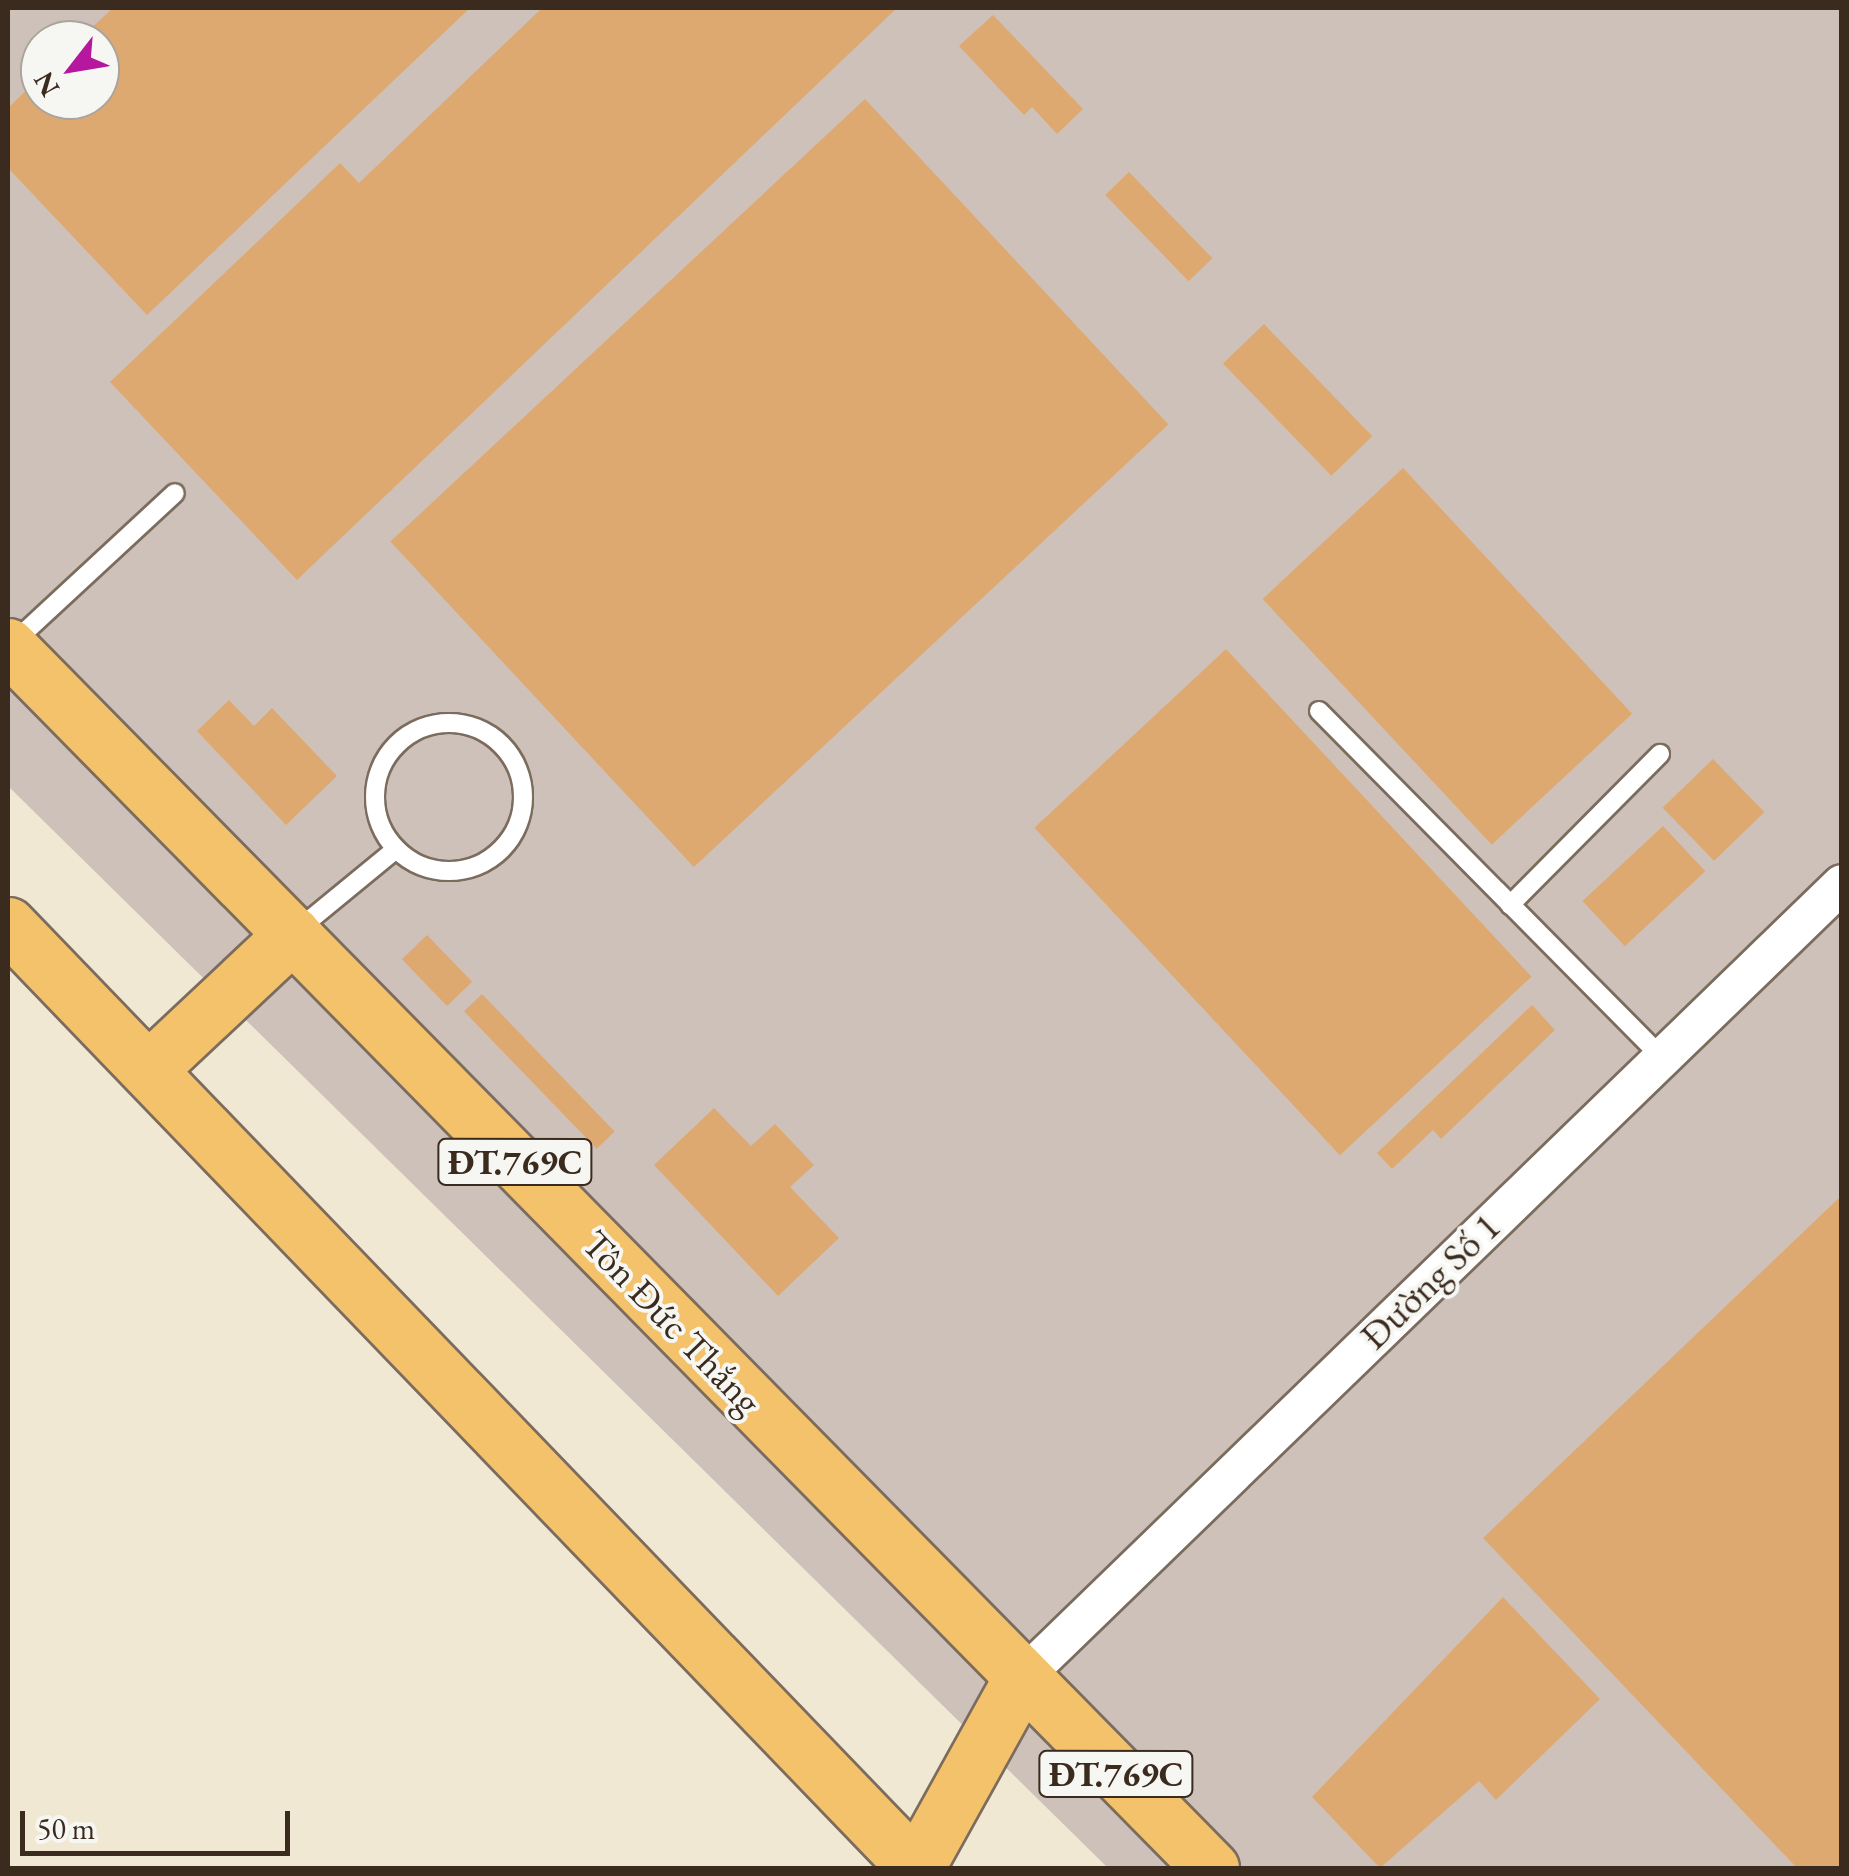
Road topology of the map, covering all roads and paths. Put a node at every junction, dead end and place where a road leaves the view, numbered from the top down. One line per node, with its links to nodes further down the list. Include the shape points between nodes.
1 (175, 493): 2 (lane)
2 (8, 646): 9 (main road, Tôn Đức Thắng / ĐT.769C)
3 (1319, 710): 7 (lane)
4 (1660, 754): 7 (lane)
5 (396, 850): 5 (lane, via 448,872 500,851 523,799 502,746 450,723 397,744 375,796); 9 (lane)
6 (1842, 884): 10 (street, Đường Số 1)
7 (1510, 905): 10 (lane)
8 (8, 925): 11 (main road)
9 (293, 934): 11 (main road); 12 (main road, Tôn Đức Thắng / ĐT.769C)
10 (1660, 1057): 12 (street, Đường Số 1)
11 (149, 1069): 13 (main road)
12 (1020, 1680): 13 (main road); 14 (main road, Tôn Đức Thắng / ĐT.769C)
13 (916, 1868)
14 (1211, 1868)

